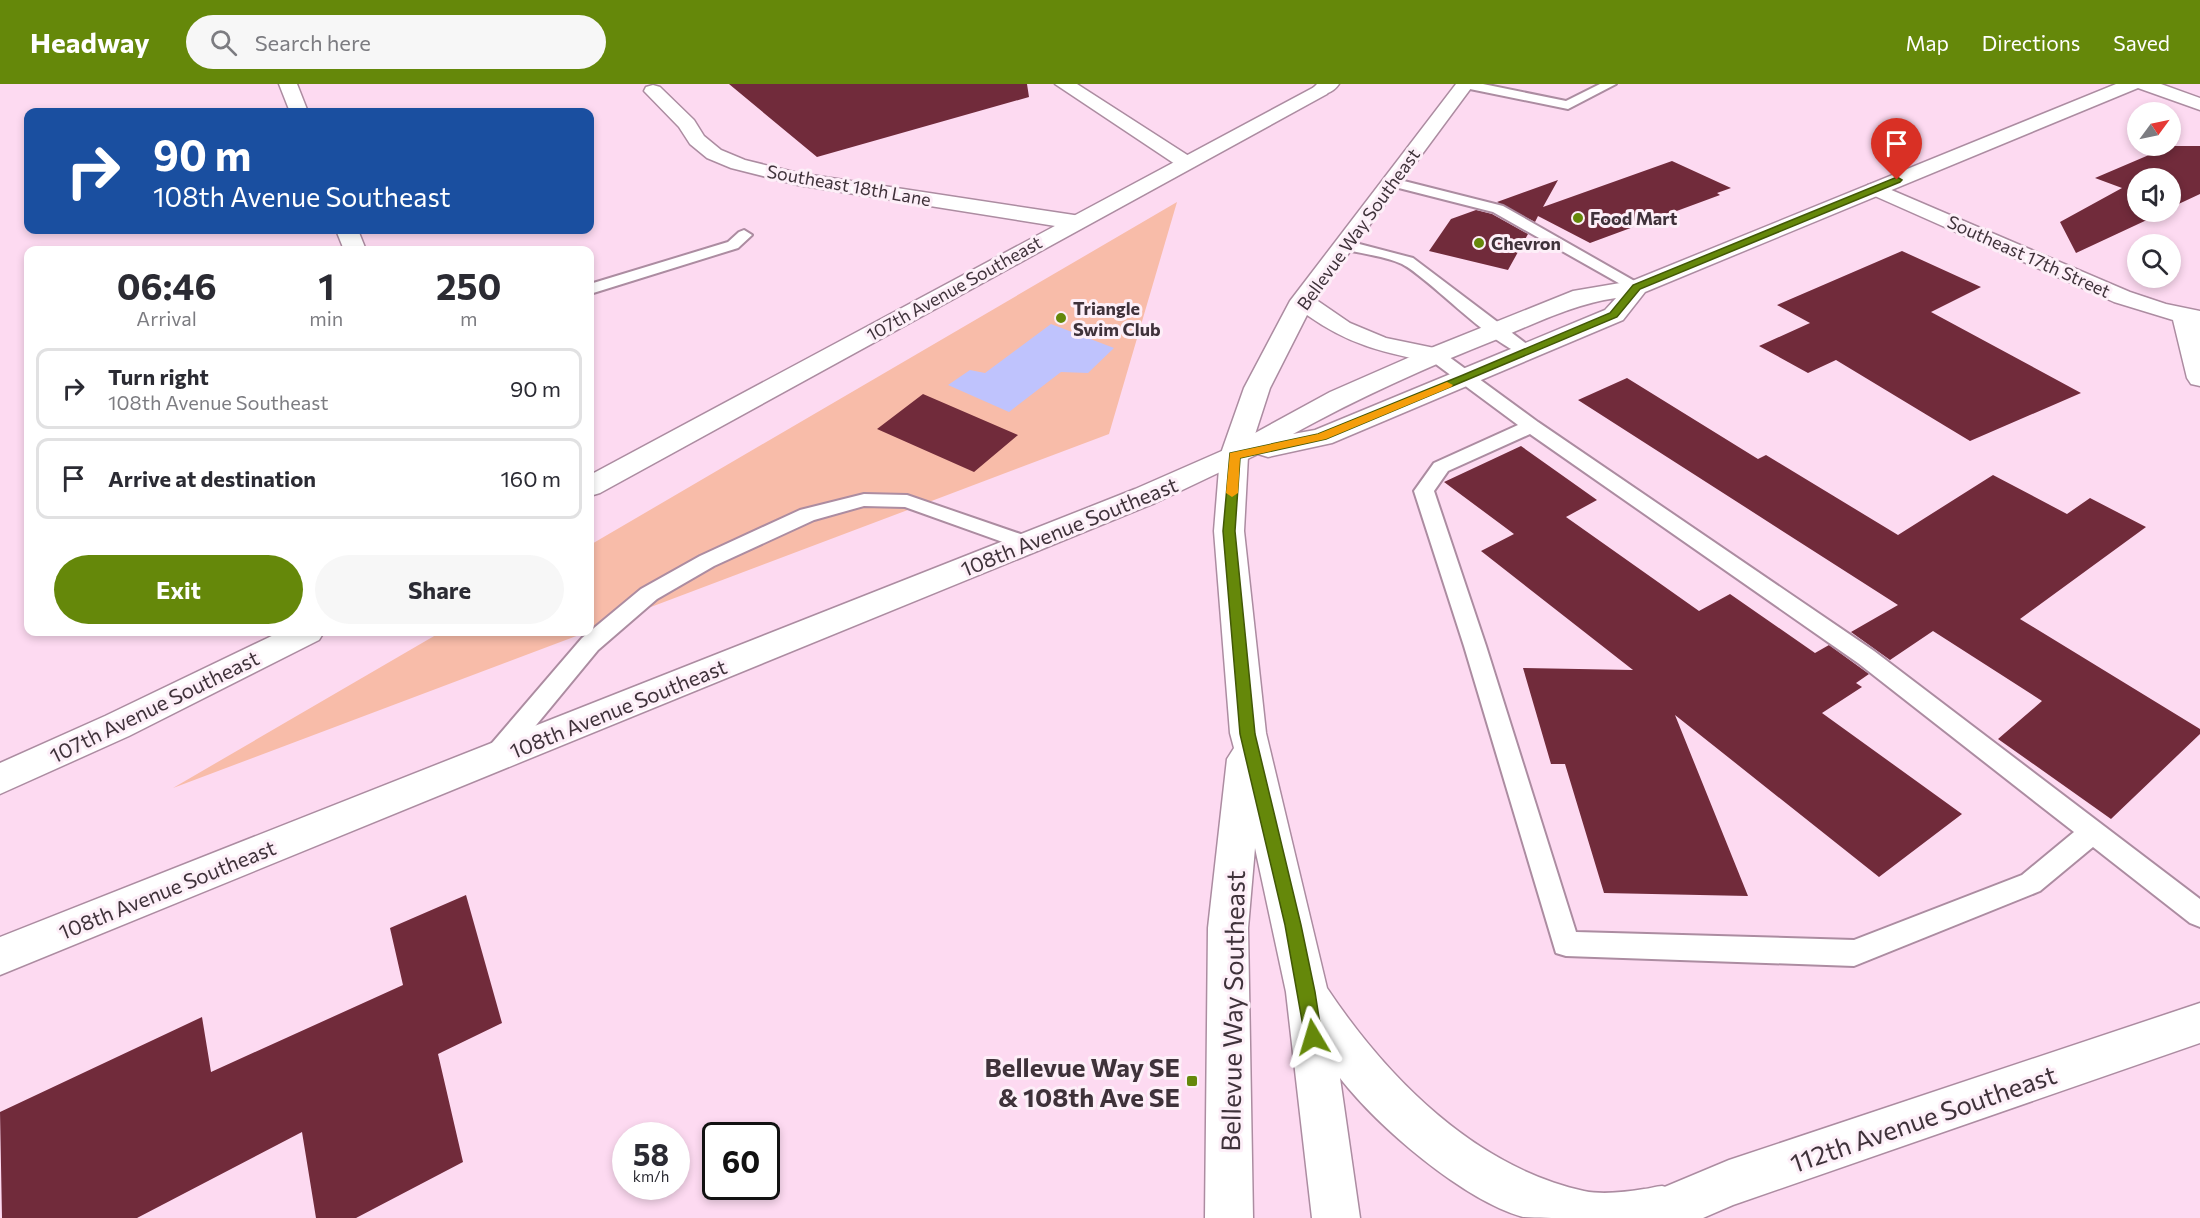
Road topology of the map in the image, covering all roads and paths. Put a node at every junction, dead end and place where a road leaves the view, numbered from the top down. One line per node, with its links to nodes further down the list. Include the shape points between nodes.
1 (288, 84): 10 (street)
2 (1064, 84): 11 (street)
3 (1465, 84): 4 (lane, via 1568,105); 12 (street, Bellevue Way Southeast)
4 (1610, 84)
5 (2132, 84): 13 (street, 108th Avenue Southeast)
6 (2144, 84): 9 (street)
7 (1320, 86): 11 (street, 107th Avenue Southeast)
8 (653, 91): 14 (street, Southeast 18th Lane, via 714,154 738,164 798,179)
9 (2200, 104)
10 (297, 108)
11 (1185, 162): 14 (street, 107th Avenue Southeast)
12 (1392, 182): 16 (street, Bellevue Way Southeast); 18 (lane, via 1498,209)
13 (1875, 189): 18 (street, 108th Avenue Southeast); 20 (street, Southeast 17th Street, via 2122,297)
14 (1074, 222): 28 (street, 107th Avenue Southeast)
15 (744, 235): 17 (lane, via 733,245)
16 (1344, 245): 19 (street, Bellevue Way Southeast); 21 (lane, via 1407,261)
17 (594, 287)
18 (1637, 287): 21 (street, 108th Avenue Southeast, via 1581,296); 22 (street, 108th Avenue Southeast, via 1614,315)
19 (1302, 301): 23 (street, via 1341,328 1379,344); 27 (street, Bellevue Way Southeast, via 1257,388)
20 (2192, 317): 25 (street, via 2191,350)
21 (1496, 331): 22 (lane); 23 (street, 108th Avenue Southeast)
22 (1527, 351): 24 (street, 108th Avenue Southeast)
23 (1435, 355): 24 (lane); 27 (street, 108th Avenue Southeast, via 1339,398)
24 (1467, 377): 26 (lane); 27 (street, 108th Avenue Southeast, via 1322,437)
25 (2200, 378)
26 (1531, 426): 34 (lane, via 1866,657); 34 (lane, via 1441,467 1424,491 1566,944 1854,953 2031,883)
27 (1234, 456): 29 (street, 108th Avenue Southeast); 31 (street, Bellevue Way Southeast, via 1229,531)
28 (594, 485)
29 (1028, 544): 32 (street, 108th Avenue Southeast); 32 (lane, via 907,501 864,500 807,515 707,561 649,594 590,644)
30 (300, 636): 33 (street, 107th Avenue Southeast)
31 (1248, 734): 37 (street, Bellevue Way Southeast); 40 (street, Bellevue Way Southeast, via 1228,928)
32 (494, 758): 36 (street, 108th Avenue Southeast)
33 (0, 779)
34 (2093, 832): 35 (lane)
35 (2200, 915)
36 (0, 956)
37 (1307, 992): 39 (street, 112th Avenue Southeast, via 1329,1031 1361,1071 1451,1152 1502,1185 1544,1204 1587,1215 1626,1218); 41 (street, Bellevue Way Southeast)
38 (2200, 1023): 39 (street, 112th Avenue Southeast, via 1729,1183)
39 (1655, 1214)
40 (1229, 1218)
41 (1336, 1218)

